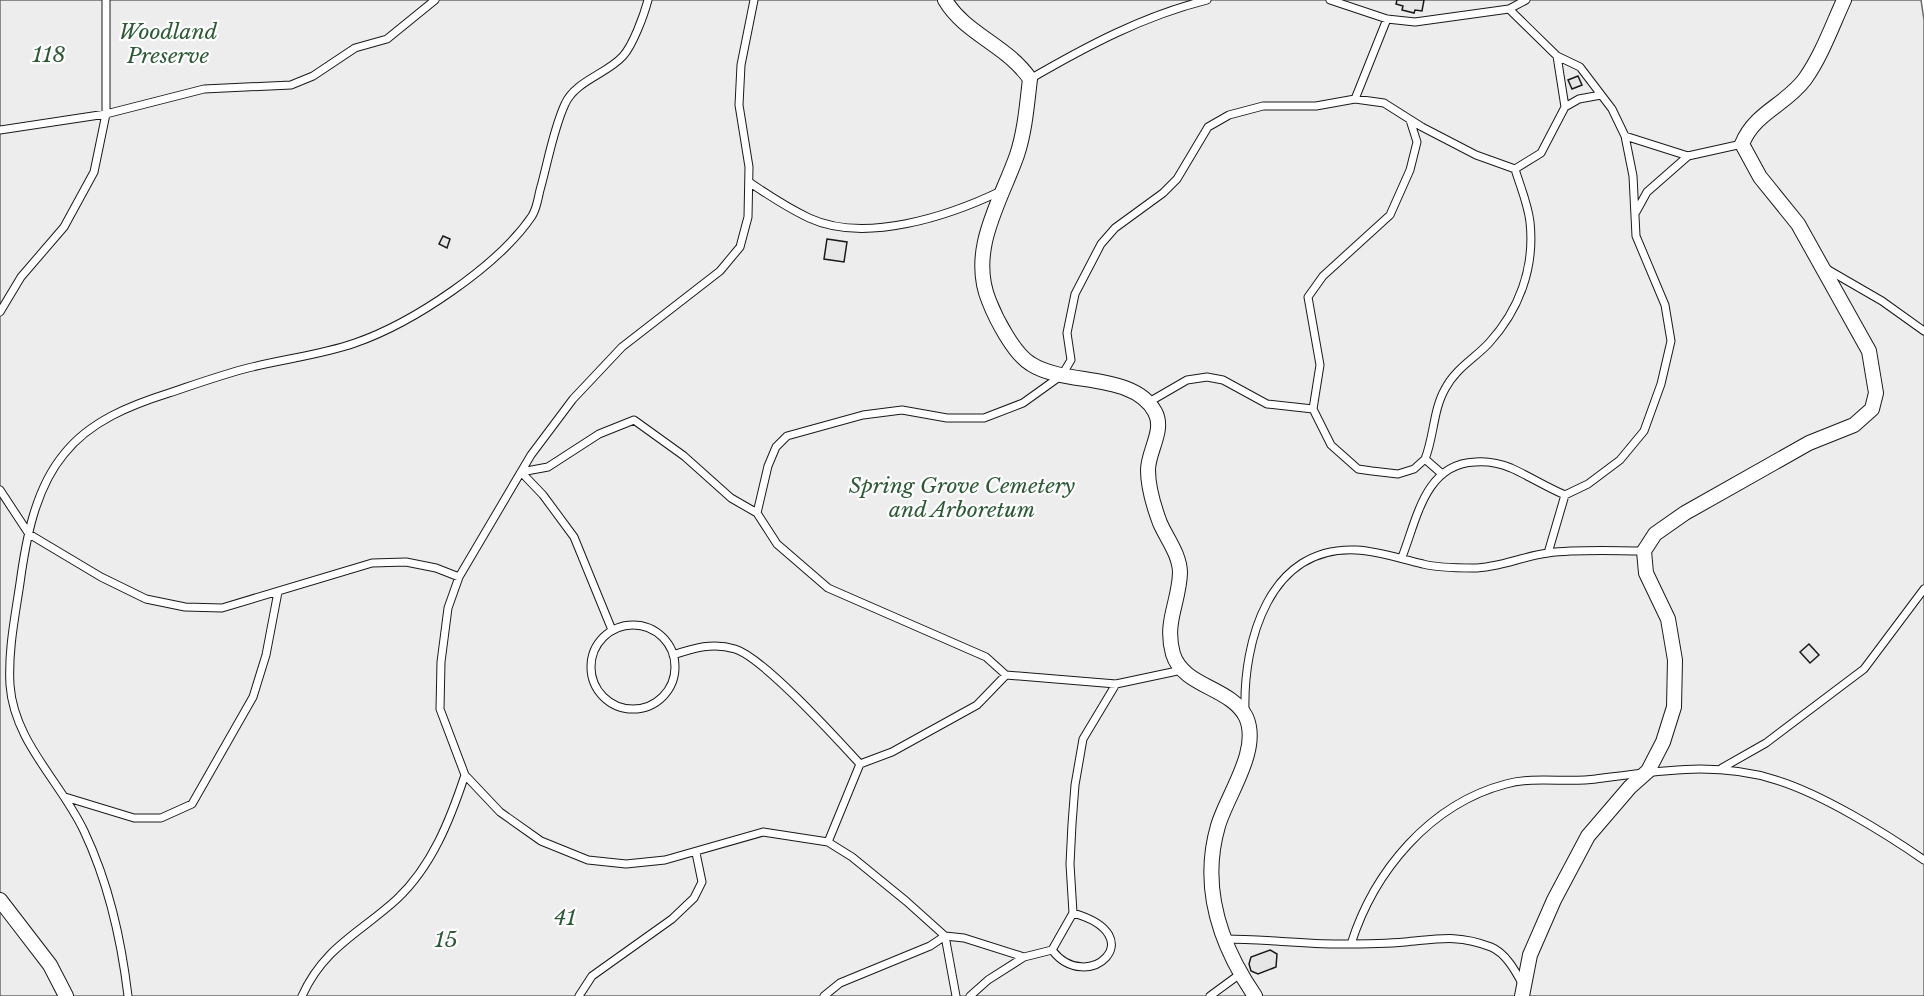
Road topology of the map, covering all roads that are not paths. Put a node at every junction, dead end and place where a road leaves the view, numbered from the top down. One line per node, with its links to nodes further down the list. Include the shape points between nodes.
1 (106, 0): 17 (lane)
2 (435, 0): 17 (lane, via 387,39 355,48 313,76 291,85 204,89)
3 (648, 0): 39 (lane, via 623,57 566,100 534,214 500,252 464,283 404,320 356,343 249,368 129,406 93,427 64,454 39,497)
4 (754, 0): 24 (lane, via 741,65 739,105)
5 (945, 0): 13 (street, via 963,22 1010,54)
6 (1207, 0): 13 (lane, via 1129,27)
7 (1330, 0): 11 (lane)
8 (1526, 0): 10 (lane)
9 (1844, 0): 21 (street, via 1804,80 1749,128)
10 (1509, 9): 11 (lane, via 1415,22); 12 (lane)
11 (1387, 19): 15 (lane)
12 (1557, 56): 14 (lane, via 1580,67); 16 (lane)
13 (1030, 79): 25 (street, via 1017,153)
14 (1601, 95): 16 (lane, via 1579,99); 20 (lane)
15 (1355, 99): 18 (lane, via 1384,103); 30 (lane, via 1316,106 1263,106 1229,115 1208,127 1177,179 1115,228 1101,244 1075,294 1067,333 1071,360)
16 (1565, 107): 23 (lane, via 1541,153)
17 (106, 114): 19 (lane); 28 (lane, via 94,172 64,227 21,277)
18 (1410, 120): 23 (lane, via 1476,155); 32 (lane, via 1417,142 1410,170 1390,215 1323,276 1308,297 1320,365)
19 (0, 130)
20 (1625, 136): 22 (lane); 26 (lane)
21 (1742, 144): 22 (lane); 27 (street, via 1760,177 1798,224)
22 (1688, 156): 26 (lane, via 1647,192)
23 (1515, 169): 33 (lane, via 1530,221 1530,261 1516,309 1479,353 1454,373 1443,391)
24 (749, 182): 25 (lane, via 810,219 857,230 934,217); 34 (lane, via 748,217 740,247 720,271 622,347 573,399)
25 (1001, 191): 30 (street, via 986,234 981,267 987,297 998,322 1030,364)
26 (1636, 212): 37 (lane, via 1636,236 1665,305 1671,341 1661,384 1644,430 1620,460 1588,484)
27 (1821, 265): 29 (lane); 40 (street, via 1869,351 1876,393 1872,409 1854,425 1809,443 1685,513 1655,534)
28 (0, 312)
29 (1924, 331)
30 (1062, 375): 31 (street, via 1113,384); 38 (lane, via 1023,403 984,418 947,418 902,411 863,415 787,436 776,447 768,466)
31 (1149, 402): 32 (lane, via 1187,380 1207,377 1223,380 1267,404); 48 (street, via 1159,428 1148,469 1152,497 1180,570 1170,640 1174,658)
32 (1313, 409): 33 (lane, via 1331,445 1358,469 1398,474 1414,469)
33 (1425, 459): 35 (lane)
34 (521, 472): 38 (lane, via 548,468 599,434 634,420 684,456 731,498); 43 (lane); 46 (lane, via 574,537)
35 (1441, 473): 37 (lane, via 1459,463 1488,461 1510,467); 42 (lane, via 1423,502)
36 (0, 490): 39 (lane)
37 (1565, 495): 41 (lane)
38 (757, 513): 49 (lane, via 777,544 828,588 986,657)
39 (28, 534): 45 (lane, via 146,599 185,607 222,608); 56 (lane, via 10,646 10,689 21,727 44,771)
40 (1644, 551): 41 (lane); 54 (street, via 1646,573 1668,619 1675,660 1674,707)
41 (1548, 553): 42 (lane, via 1474,568 1424,565)
42 (1402, 557): 51 (lane, via 1335,549 1277,584 1259,615 1251,645 1244,687)
43 (459, 578): 45 (lane, via 406,562 372,563); 55 (lane, via 448,608 440,709)
44 (1924, 589): 53 (lane, via 1864,669 1766,743)
45 (278, 592): 56 (lane, via 267,656 253,697 192,804 161,818 134,818)
46 (612, 630): 47 (lane, via 625,626 651,629 662,636); 47 (lane, via 600,639 590,666 599,693 617,706 638,709 663,697 675,673)
47 (673, 655): 52 (lane, via 709,645 738,650 761,665)
48 (1183, 670): 50 (lane); 51 (street, via 1228,699)
49 (1006, 675): 50 (lane); 52 (lane, via 977,705 892,752)
50 (1116, 684): 61 (lane, via 1083,739 1072,824)
51 (1245, 717): 63 (street, via 1249,740 1244,766 1218,828 1212,864 1210,888)
52 (860, 764): 57 (lane)
53 (1722, 768): 54 (lane); 59 (lane, via 1777,780 1840,809)
54 (1648, 771): 64 (lane, via 1593,780 1507,783 1477,794 1439,816 1403,847 1361,913); 70 (street, via 1588,836 1530,955)
55 (465, 775): 58 (lane, via 500,812 541,841 588,860 626,864); 73 (lane, via 448,822 425,866 398,897 329,953)
56 (65, 797): 72 (lane, via 105,880 121,941)
57 (828, 842): 58 (lane, via 763,832); 62 (lane, via 861,864)
58 (696, 853): 74 (lane, via 702,882 694,898 672,920 592,976)
59 (1924, 860)
60 (0, 900): 71 (street, via 50,965)
61 (1073, 913): 65 (lane); 68 (lane, via 1095,922 1110,940 1109,962)
62 (945, 936): 66 (lane); 75 (lane, via 840,983); 76 (lane)
63 (1223, 939): 64 (lane); 69 (street)
64 (1351, 944): 70 (lane, via 1403,943 1448,936 1493,948 1513,967)
65 (1052, 950): 66 (lane); 67 (lane)
66 (1024, 957): 77 (lane)
67 (1067, 973)
68 (1097, 973)
69 (1240, 974): 78 (lane); 79 (street)
70 (1523, 992)
71 (66, 996)
72 (128, 996)
73 (302, 996)
74 (579, 996)
75 (824, 996)
76 (956, 996)
77 (970, 996)
78 (1210, 996)
79 (1255, 996)

